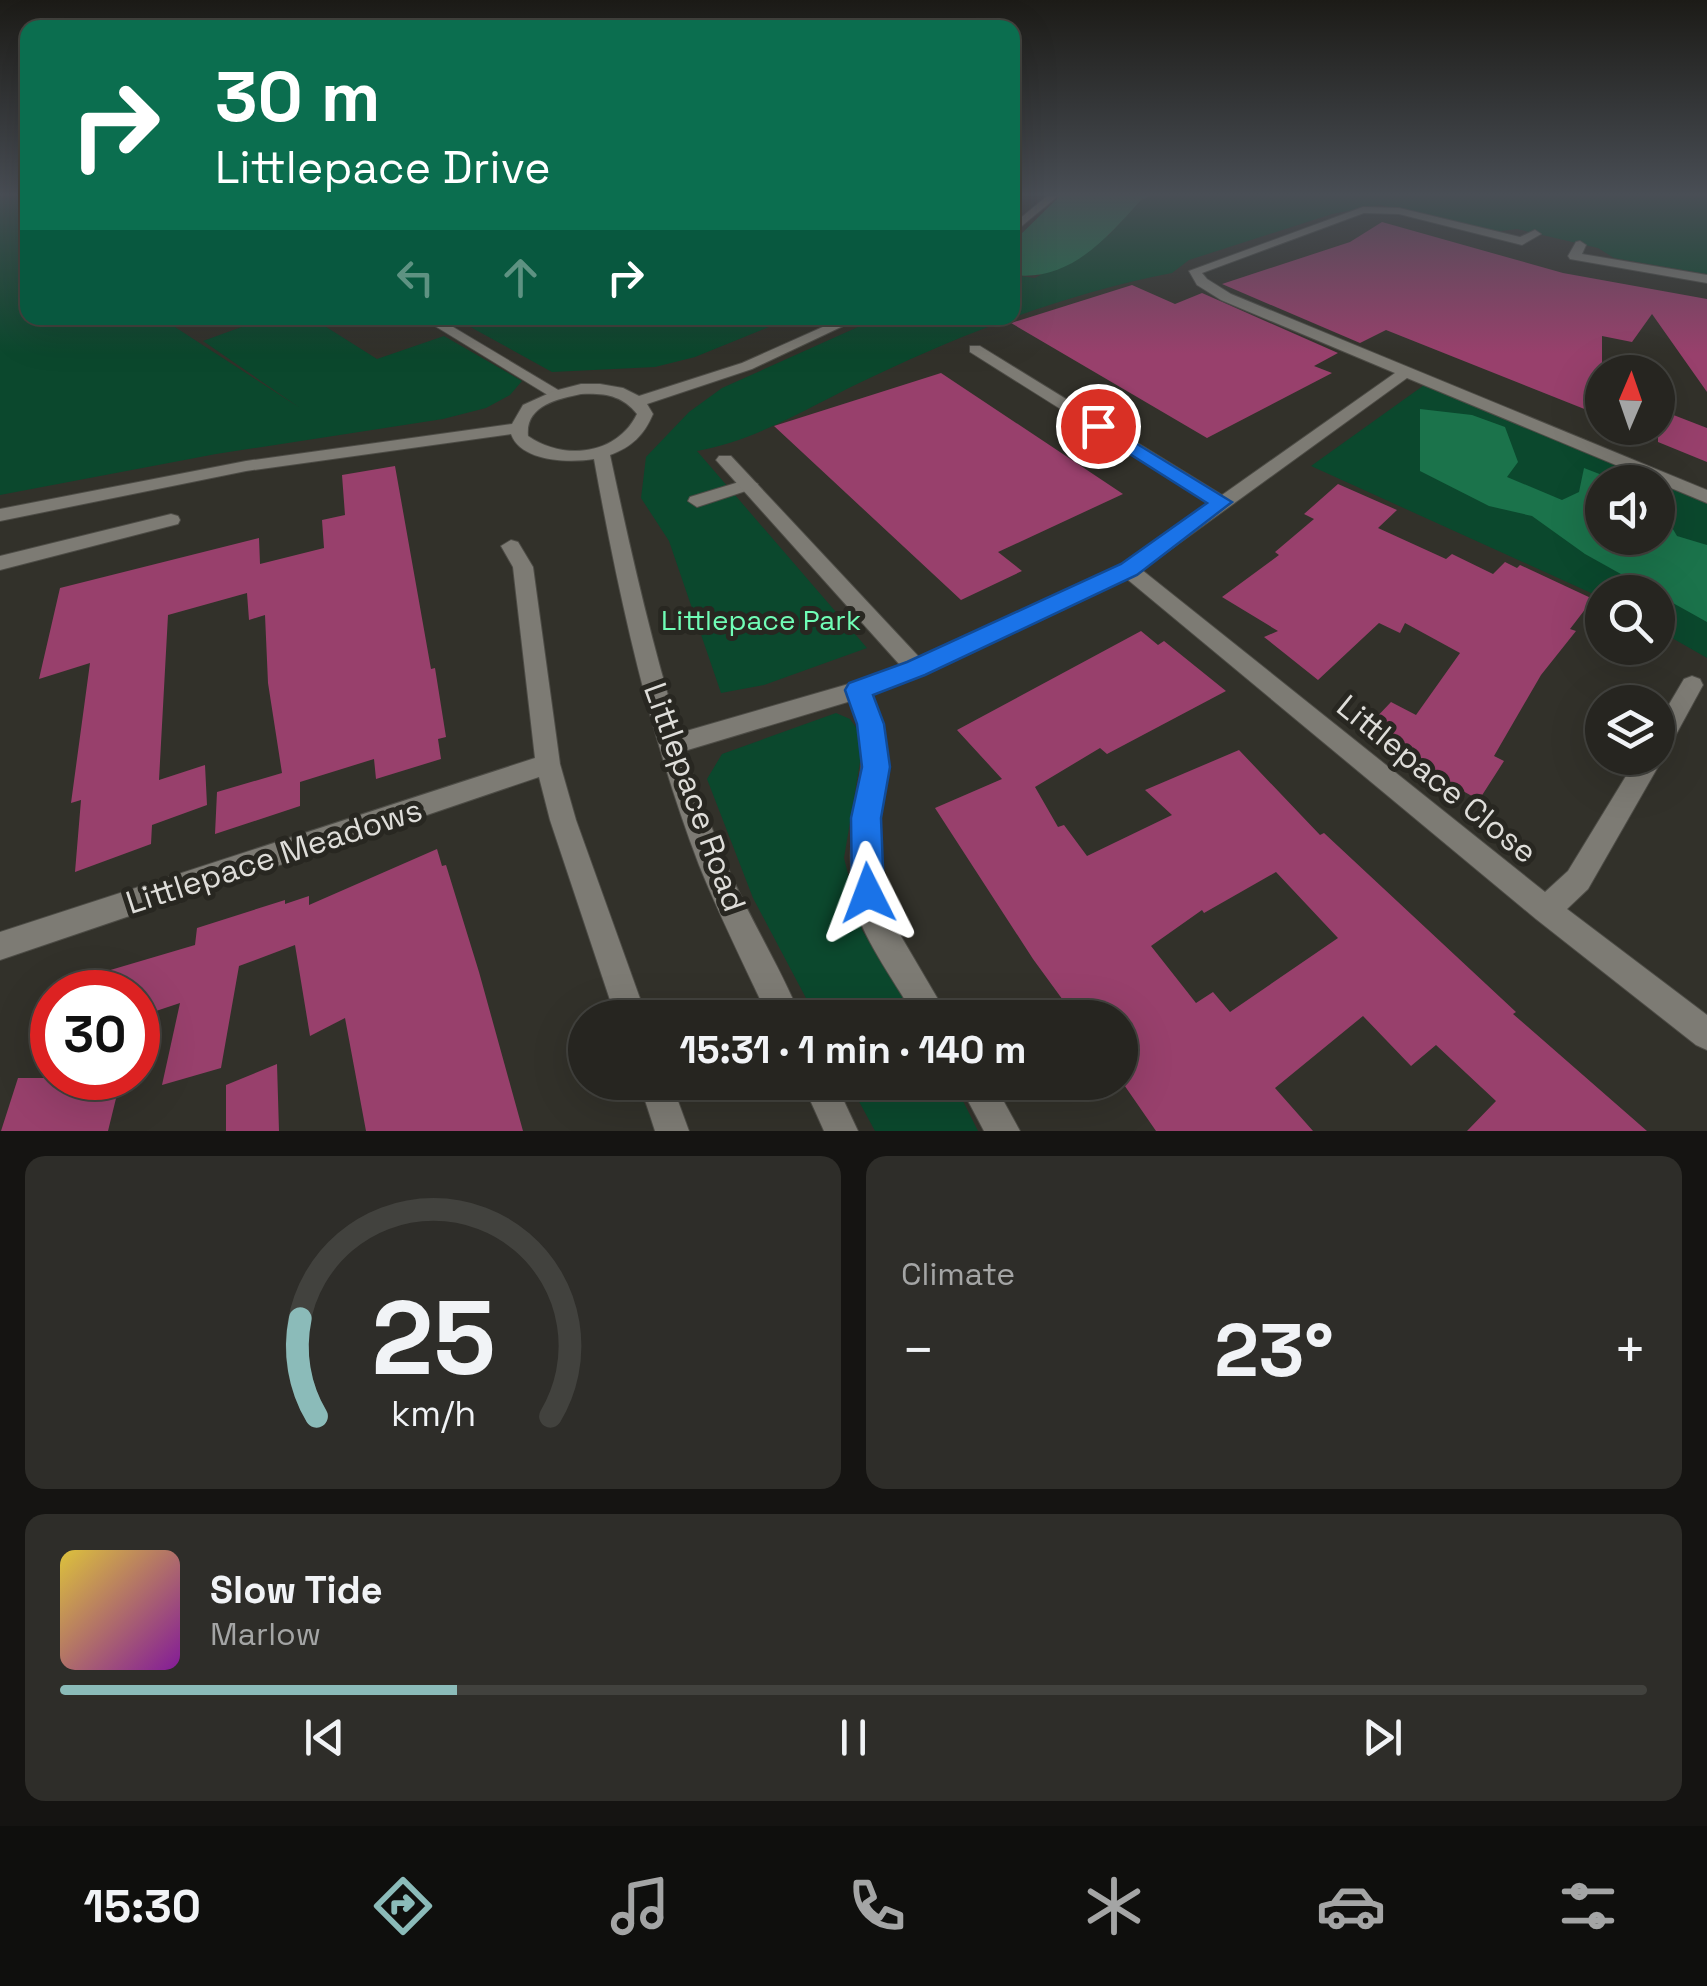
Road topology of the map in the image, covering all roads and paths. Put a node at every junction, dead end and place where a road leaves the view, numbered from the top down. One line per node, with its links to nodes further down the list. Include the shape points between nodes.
1 (1257, 249): 7 (street, via 1195,271 1226,297)
2 (1578, 249): 3 (street, via 1574,256)
3 (1707, 279)
4 (442, 325): 8 (street)
5 (838, 325): 9 (street, via 747,366)
6 (975, 349): 16 (street)
7 (1404, 373): 14 (street); 16 (street)
8 (557, 394): 9 (street, via 600,388); 10 (street, via 530,408)
9 (638, 402): 11 (street, via 642,424)
10 (517, 428): 11 (street, via 542,453); 17 (street, via 246,466)
11 (601, 451): 26 (street, Littlepace Road, via 629,600)
12 (725, 460): 13 (street)
13 (749, 484): 15 (street); 22 (street)
14 (1707, 497)
15 (698, 501)
16 (1221, 502): 21 (street)
17 (0, 515)
18 (172, 520): 20 (street)
19 (511, 546): 27 (street, via 523,567)
20 (1, 569)
21 (1129, 570): 22 (street); 29 (street, Littlepace Close)
22 (916, 668): 24 (street)
23 (1692, 686): 25 (street)
24 (858, 690): 26 (street); 33 (street, via 876,767 866,818 871,913)
25 (1675, 715)
26 (671, 745): 32 (street, Littlepace Road, via 713,866)
27 (548, 764): 30 (street, Littlepace Meadows); 31 (street)
28 (1640, 775): 29 (street, via 1578,880)
29 (1546, 910): 34 (street, Littlepace Close)
30 (0, 946)
31 (626, 1000)
32 (777, 1000)
33 (923, 1000)
34 (1707, 1034)
35 (661, 1100): 38 (street)
36 (826, 1100): 39 (street)
37 (985, 1100): 40 (street)
38 (672, 1131)
39 (841, 1131)
40 (1003, 1131)

